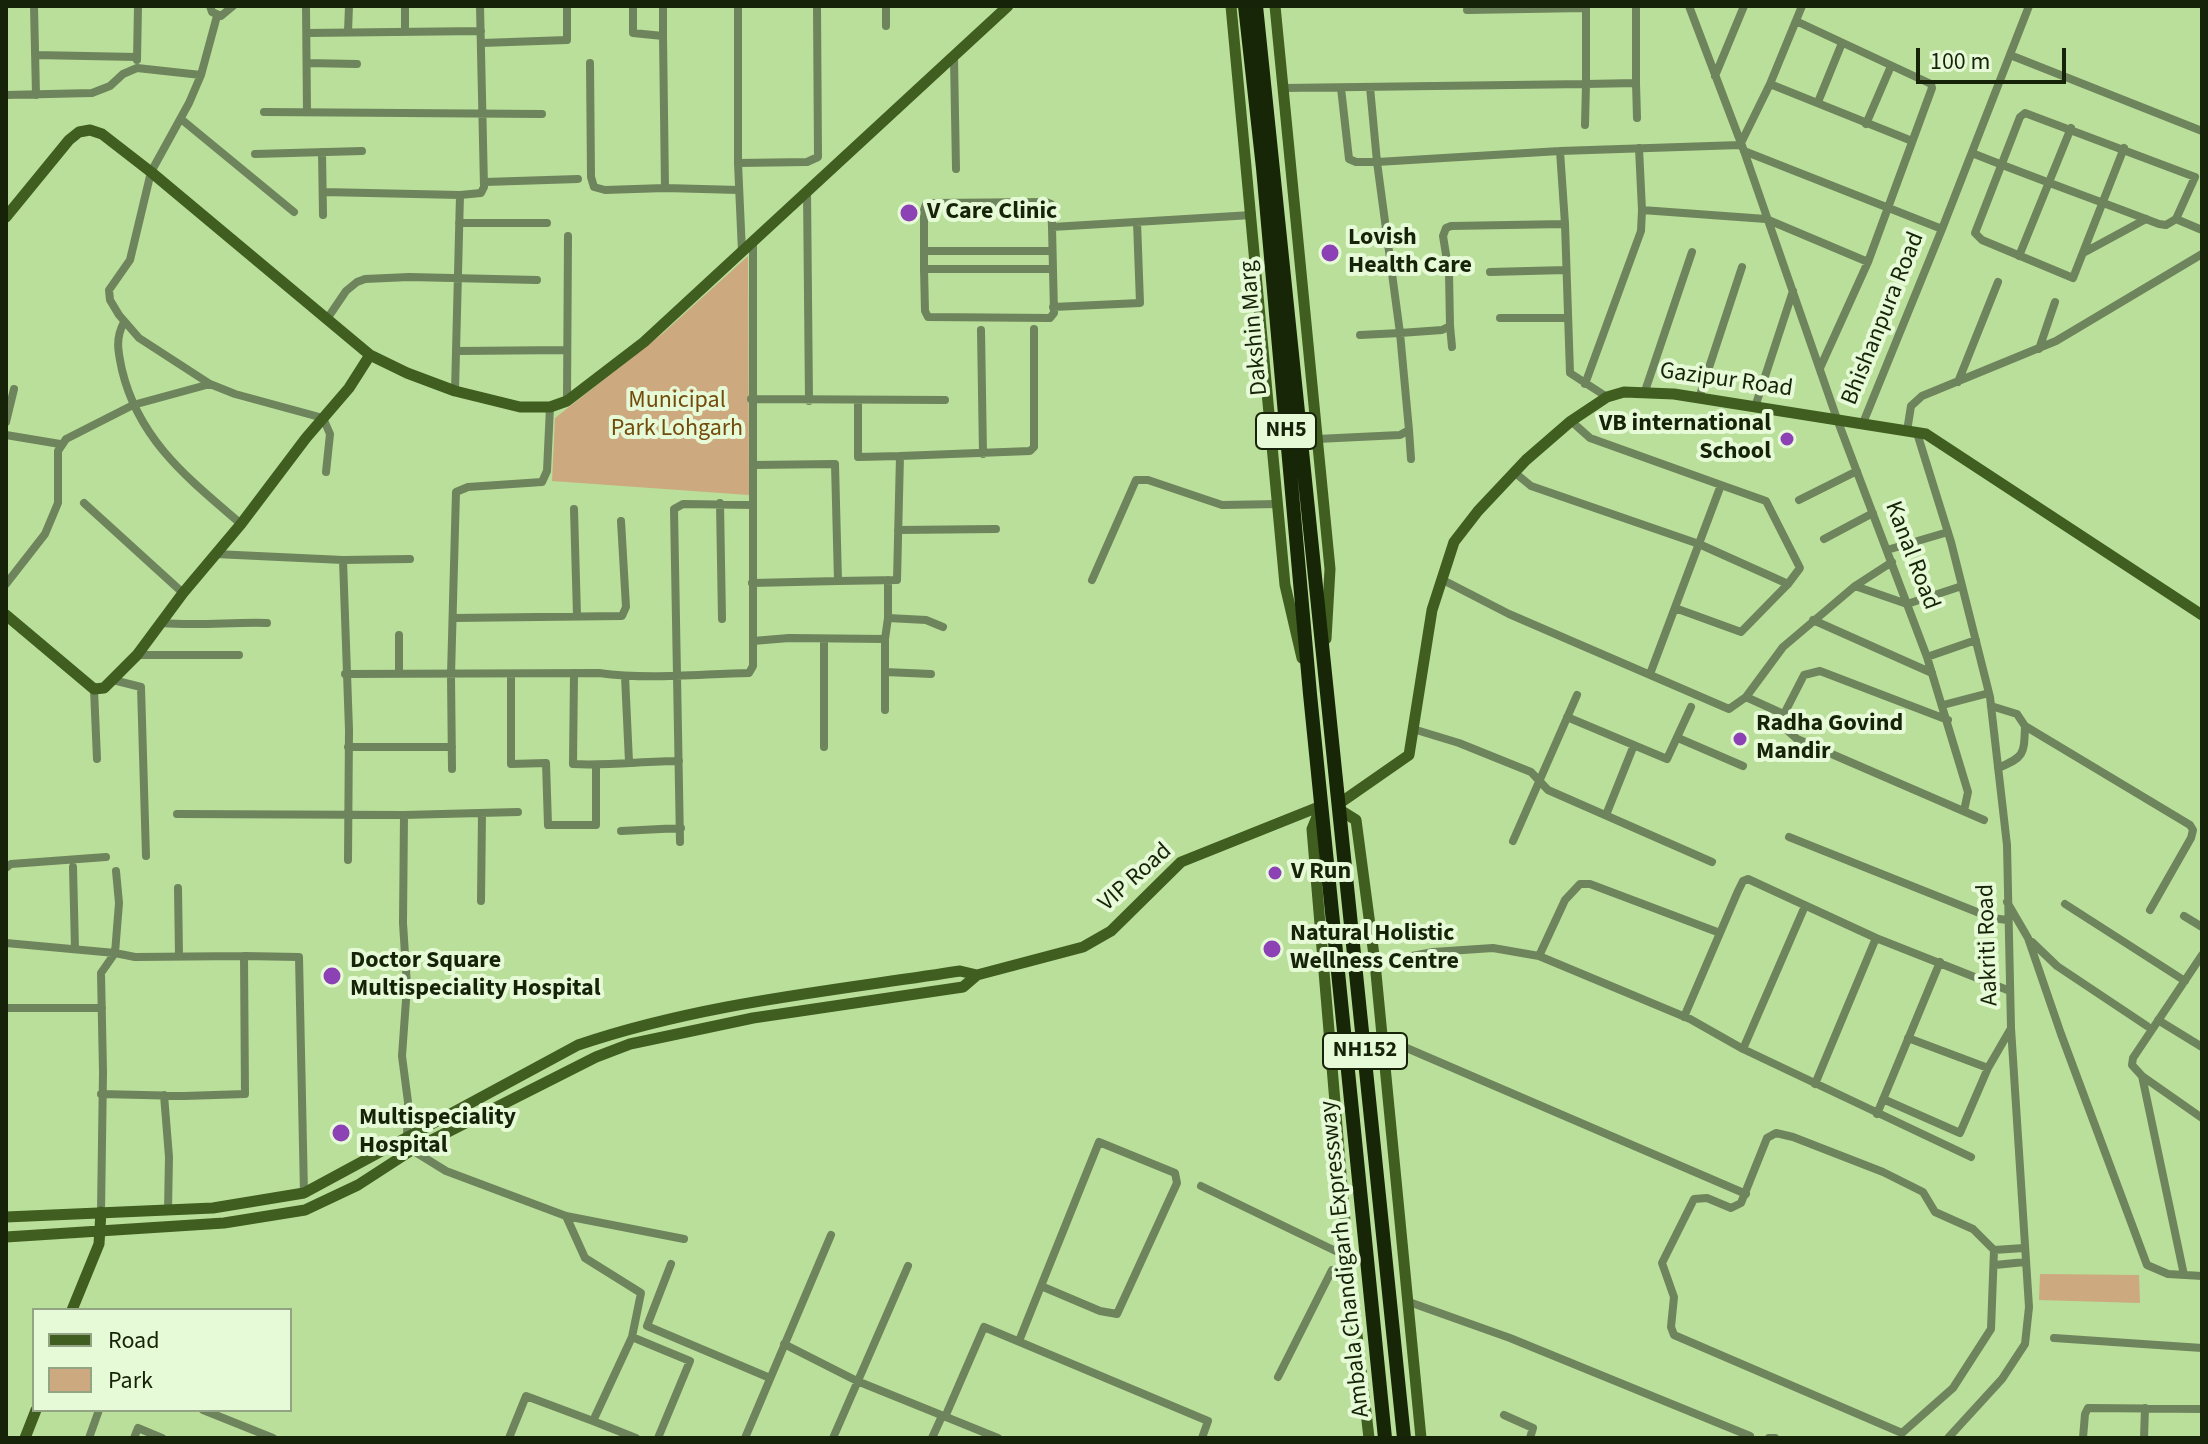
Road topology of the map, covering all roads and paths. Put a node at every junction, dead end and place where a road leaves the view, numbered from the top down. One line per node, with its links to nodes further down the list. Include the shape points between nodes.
1 (34, 6): 39 (street)
2 (138, 6): 41 (street)
3 (210, 6): 29 (street)
4 (306, 6): 35 (street)
5 (349, 6): 33 (street)
6 (405, 6): 34 (street)
7 (480, 6): 32 (street)
8 (567, 6): 37 (street, via 567,40)
9 (633, 6): 36 (street, via 633,33)
10 (663, 6): 36 (street)
11 (738, 6): 79 (street)
12 (817, 6): 79 (street, via 818,157 807,162)
13 (886, 6): 31 (street)
14 (1008, 6): 42 (street)
15 (1231, 6): 99 (street, NH152)
16 (1245, 6): 81 (highway, Dakshin Marg / NH5)
17 (1256, 6): 81 (highway, NH5)
18 (1275, 6): 54 (street, NH152)
19 (1636, 6): 50 (street)
20 (1689, 6): 49 (street, Kanal Road)
21 (1744, 6): 49 (street)
22 (1802, 6): 30 (street)
23 (2029, 6): 40 (street, Bhishanpura Road)
24 (230, 7): 29 (street)
25 (1536, 7): 26 (street); 27 (street)
26 (1586, 7): 51 (street)
27 (1486, 8): 28 (street)
28 (1467, 10)
29 (217, 16): 48 (street)
30 (1796, 21): 38 (street); 52 (street)
31 (886, 26)
32 (481, 31): 34 (street); 37 (street)
33 (348, 32): 34 (street); 35 (street)
34 (405, 32)
35 (307, 33): 43 (street)
36 (663, 36): 88 (street)
37 (482, 43): 61 (street)
38 (1842, 43): 46 (street); 58 (street)
39 (35, 55): 41 (street); 57 (street)
40 (2010, 55): 68 (street); 76 (street, Bhishanpura Road)
41 (137, 57): 47 (street)
42 (954, 58): 82 (street); 90 (street)
43 (307, 63): 45 (street); 60 (street)
44 (590, 63): 88 (street, via 594,187)
45 (357, 64)
46 (1891, 66): 65 (street); 69 (street, via 1931,84)
47 (137, 68): 48 (street); 57 (street, via 101,91)
48 (201, 75): 64 (street)
49 (1715, 77): 71 (street, Kanal Road)
50 (1636, 83): 51 (street); 63 (street)
51 (1586, 84): 53 (street); 66 (street)
52 (1770, 84): 58 (street); 71 (street)
53 (1370, 87): 55 (street); 78 (street)
54 (1283, 88): 55 (street); 170 (street, NH152)
55 (1341, 88): 78 (street, via 1349,159)
56 (6, 95): 57 (street)
57 (36, 95)
58 (1818, 102): 65 (street)
59 (264, 112): 60 (street)
60 (307, 112): 61 (street)
61 (483, 114): 62 (street); 86 (street)
62 (542, 114)
63 (1637, 118)
64 (181, 119): 83 (street); 97 (street)
65 (1866, 124): 69 (street)
66 (1585, 125)
67 (2071, 128): 72 (street); 80 (street, via 2025,113); 87 (street)
68 (2202, 131)
69 (1912, 141): 94 (street)
70 (1639, 148): 71 (street); 74 (street); 95 (street)
71 (1742, 148): 94 (street); 100 (street, Kanal Road)
72 (2124, 148): 84 (street); 93 (street)
73 (362, 151): 75 (street)
74 (1560, 151): 78 (street); 106 (street)
75 (322, 152): 77 (street); 91 (street)
76 (1972, 153): 80 (street); 108 (street, Bhishanpura Road)
77 (255, 154)
78 (1377, 162): 138 (street)
79 (738, 163): 89 (street)
80 (2002, 166): 87 (street); 118 (street, via 1975,233)
81 (1268, 168): 229 (highway, NH5); 244 (highway, Dakshin Marg / NH5)
82 (956, 169)
83 (151, 172): 96 (street, via 102,134 79,132); 133 (street); 134 (street, via 130,260 109,290)
84 (2198, 178): 102 (street)
85 (578, 179): 86 (street)
86 (485, 182): 92 (street, via 481,193)
87 (2050, 184): 93 (street); 118 (street)
88 (665, 188): 89 (street)
89 (739, 190): 116 (street)
90 (807, 191): 111 (street); 157 (street)
91 (323, 192): 92 (street); 98 (street)
92 (460, 195): 104 (street)
93 (2104, 203): 101 (street); 115 (street)
94 (1888, 209): 108 (street); 119 (street)
95 (1642, 210): 100 (street); 148 (street, via 1638,242)
96 (8, 212)
97 (294, 212)
98 (323, 215)
99 (1252, 215): 103 (street); 183 (street, NH152)
100 (1766, 219): 119 (street); 128 (street, Kanal Road)
101 (2146, 219): 102 (street, via 2166,225); 115 (street)
102 (2176, 219): 109 (street)
103 (1137, 222): 107 (street); 130 (street, via 1140,303)
104 (459, 223): 105 (street); 125 (street)
105 (547, 223)
106 (1565, 224): 123 (street); 135 (street, via 1446,228)
107 (1052, 227): 112 (street, via 1051,204 1046,202 930,203 924,210); 113 (street)
108 (1942, 229): 166 (street, Bhishanpura Road)
109 (2202, 230)
110 (568, 236): 142 (street)
111 (753, 242): 116 (street); 154 (street)
112 (924, 251): 113 (street); 121 (street)
113 (1051, 251): 122 (street)
114 (1692, 252): 151 (street)
115 (2084, 252): 118 (street, via 2073,278)
116 (742, 253): 156 (street, via 644,342)
117 (2202, 254): 141 (street)
118 (2019, 256)
119 (1868, 262): 145 (street)
120 (1742, 267): 153 (street)
121 (924, 269): 122 (street); 130 (street, via 928,317 1050,318)
122 (1052, 269): 130 (street)
123 (1566, 270): 124 (street); 132 (street)
124 (1490, 272)
125 (458, 279): 126 (street); 133 (street, via 357,282); 143 (street)
126 (537, 280)
127 (1998, 282): 146 (street)
128 (1793, 291): 145 (street, Kanal Road); 161 (street)
129 (2055, 302): 141 (street)
130 (1053, 307)
131 (1500, 318): 132 (street)
132 (1567, 318): 148 (street, via 1570,373)
133 (327, 319): 144 (street)
134 (124, 322): 147 (street, via 139,338); 159 (street, via 118,349)
135 (1450, 326): 138 (street); 140 (street)
136 (1034, 329): 172 (street, via 1034,447)
137 (981, 330): 172 (street)
138 (1400, 333): 139 (street); 167 (street)
139 (1360, 335)
140 (1452, 347)
141 (2039, 349): 146 (street)
142 (567, 350): 143 (street); 156 (street)
143 (457, 351): 150 (street)
144 (370, 355): 150 (street); 162 (street)
145 (1819, 369): 163 (street, Kanal Road)
146 (1958, 382): 168 (street, via 1916,401 1908,414)
147 (210, 384): 159 (street); 162 (street)
148 (1585, 384): 152 (street)
149 (14, 389): 165 (street)
150 (455, 391): 160 (street, via 520,407)
151 (1645, 391): 152 (street, Gazipur Road); 153 (street, Gazipur Road)
152 (1607, 397): 164 (street, Gazipur Road)
153 (1699, 398): 161 (street, Gazipur Road)
154 (751, 399): 157 (street); 175 (street)
155 (945, 400): 158 (street)
156 (567, 401): 160 (street)
157 (809, 401): 158 (street)
158 (858, 401): 173 (street, via 858,457)
159 (133, 405): 171 (street); 188 (street, via 178,468)
160 (550, 407): 214 (street, via 542,482 456,492)
161 (1755, 407): 163 (street, Gazipur Road)
162 (323, 418): 177 (street, via 330,434); 188 (street)
163 (1837, 419): 166 (street, Gazipur Road); 176 (street, Kanal Road)
164 (1571, 421): 178 (street, Gazipur Road); 179 (street, via 1590,438)
165 (6, 422)
166 (1863, 423): 168 (street, Gazipur Road)
167 (1409, 430): 170 (street, via 1400,435); 174 (street)
168 (1912, 432): 191 (street, Aakriti Road); 212 (street, Gazipur Road, via 1926,434)
169 (6, 435): 171 (street)
170 (1317, 439): 229 (street, NH152, via 1330,569)
171 (60, 444): 204 (street, via 58,503 45,534)
172 (983, 454): 173 (street)
173 (900, 456): 190 (street)
174 (1411, 459)
175 (753, 465): 184 (street); 202 (street, via 835,464)
176 (1857, 471): 180 (street); 186 (street, Kanal Road)
177 (326, 472)
178 (1514, 472): 193 (street, via 1531,486); 199 (street, Gazipur Road, via 1454,542)
179 (1721, 485): 193 (street); 205 (street, via 1766,501 1800,568)
180 (1799, 500)
181 (84, 503): 208 (street)
182 (720, 503): 184 (street); 216 (street); 240 (street, via 674,509)
183 (1278, 504): 201 (street, via 1222,505 1136,480); 244 (street, NH152, via 1285,585)
184 (753, 505): 203 (street)
185 (574, 509): 213 (street)
186 (1873, 513): 192 (street); 194 (street, Kanal Road)
187 (621, 521): 213 (street, via 626,607 622,616)
188 (241, 524): 195 (street)
189 (996, 529): 190 (street)
190 (898, 530): 200 (street, via 897,580)
191 (1948, 532): 194 (street); 207 (street, Aakriti Road)
192 (1824, 539)
193 (1699, 544): 205 (street); 210 (street)
194 (1887, 550): 198 (street, Kanal Road)
195 (215, 554): 197 (street); 208 (street)
196 (410, 559): 197 (street)
197 (343, 560): 233 (street)
198 (1892, 562): 206 (street); 209 (street, Kanal Road)
199 (1441, 579): 236 (street); 255 (street, Gazipur Road)
200 (888, 580): 202 (street); 215 (street)
201 (1092, 580)
202 (838, 581): 203 (street)
203 (752, 583): 225 (street)
204 (6, 584)
205 (1788, 584): 210 (street, via 1741,632)
206 (1855, 586): 209 (street); 217 (street)
207 (1962, 586): 209 (street); 224 (street, Aakriti Road)
208 (183, 593): 218 (street)
209 (1907, 604): 228 (street, Kanal Road)
210 (1675, 608): 236 (street)
211 (6, 615): 242 (street)
212 (2202, 615)
213 (577, 616): 214 (street)
214 (453, 618): 237 (street)
215 (888, 618): 220 (street, via 926,620); 223 (street)
216 (722, 619)
217 (1813, 620): 232 (street); 246 (street, via 1783,647)
218 (162, 623): 219 (street); 226 (street)
219 (267, 623)
220 (943, 627)
221 (399, 635): 234 (street)
222 (824, 639): 223 (street); 225 (street); 260 (street)
223 (885, 639): 230 (street)
224 (1976, 640): 228 (street); 243 (street, Aakriti Road)
225 (753, 641): 240 (street, via 749,673)
226 (137, 655): 227 (street); 241 (street)
227 (239, 655)
228 (1927, 657): 232 (street, Kanal Road)
229 (1325, 663): 270 (highway, Ambala Chandigarh Expressway / NH152)
230 (885, 672): 235 (street); 250 (street)
231 (574, 673): 238 (street); 239 (street); 264 (street, via 573,764)
232 (1932, 673): 249 (street, Kanal Road)
233 (345, 674): 234 (street); 258 (street)
234 (399, 674): 237 (street)
235 (931, 674)
236 (1650, 674): 246 (street, via 1729,709)
237 (451, 675): 238 (street); 259 (street)
238 (511, 675): 264 (street, via 511,764 546,763 548,825 596,825)
239 (625, 676): 240 (street); 263 (street)
240 (678, 677): 262 (street)
241 (113, 680): 242 (street); 284 (street, via 141,687)
242 (94, 689): 261 (street)
243 (1989, 693): 247 (street, Aakriti Road); 249 (street)
244 (1310, 694): 269 (highway, Ambala Chandigarh Expressway / NH152)
245 (1577, 695): 252 (street)
246 (1746, 697): 251 (street)
247 (1991, 706): 254 (street, via 2017,714); 266 (street, Aakriti Road)
248 (1691, 707): 256 (street)
249 (1944, 707): 253 (street, Kanal Road)
250 (885, 710)
251 (1784, 714): 253 (street, via 1802,677 1820,671); 271 (street, via 1792,737)
252 (1567, 717): 257 (street); 268 (street)
253 (1948, 720): 271 (street, Kanal Road, via 1968,792)
254 (2025, 726): 266 (street, via 2023,754); 296 (street, via 2190,825 2191,838)
255 (1413, 729): 268 (street, via 1531,772); 270 (street, Gazipur Road, via 1409,755)
256 (1678, 738): 257 (street, via 1667,759); 265 (street)
257 (1634, 745): 277 (street)
258 (348, 747): 259 (street); 273 (street)
259 (452, 747): 267 (street)
260 (824, 747)
261 (97, 759)
262 (679, 761): 263 (street); 279 (street)
263 (629, 762): 264 (street)
264 (596, 765)
265 (1743, 766)
266 (1998, 768): 293 (street, Aakriti Road)
267 (452, 769)
268 (1540, 781): 277 (street, via 1548,790); 282 (street)
269 (1321, 806): 312 (street, VIP Road, via 1181,862 1111,931 1083,947); 351 (street, via 1312,829); 393 (highway, Ambala Chandigarh Expressway / NH152)
270 (1340, 807): 311 (street, via 1356,820); 394 (highway, Ambala Chandigarh Expressway / NH152)
271 (1964, 811): 278 (street)
272 (518, 812): 274 (street)
273 (349, 813): 275 (street); 276 (street); 286 (street)
274 (482, 813): 276 (street); 292 (street)
275 (177, 814)
276 (404, 815): 335 (street, via 407,986 402,1056)
277 (1606, 815): 287 (street)
278 (1984, 820)
279 (681, 828): 280 (street); 283 (street)
280 (621, 831)
281 (1789, 837): 298 (street)
282 (1513, 841)
283 (680, 842)
284 (146, 856)
285 (106, 857): 289 (street)
286 (348, 860)
287 (1712, 862)
288 (73, 867): 304 (street)
289 (6, 868)
290 (116, 871): 305 (street)
291 (178, 888): 307 (street)
292 (481, 901)
293 (2007, 901): 298 (street, Aakriti Road); 302 (street)
294 (2065, 904): 313 (street)
295 (1805, 906): 300 (street, via 1748,879); 301 (street); 324 (street)
296 (2150, 910)
297 (2184, 916): 299 (street)
298 (2007, 920): 314 (street, Aakriti Road)
299 (2202, 927)
300 (1720, 933): 309 (street, via 1580,884 1565,900); 317 (street)
301 (1876, 938): 310 (street); 329 (street)
302 (2028, 938): 319 (street, via 2057,966); 357 (street, via 2147,1265)
303 (6, 943): 304 (street)
304 (75, 949): 305 (street)
305 (115, 953): 307 (street); 316 (street, via 101,973)
306 (2202, 955): 313 (street)
307 (179, 956): 308 (street)
308 (244, 956): 331 (street, via 245,1094); 339 (street, via 299,957)
309 (1539, 956): 311 (street, via 1493,948); 317 (street)
310 (1940, 962): 314 (street); 322 (street)
311 (1375, 963): 321 (street)
312 (977, 975): 325 (street, via 960,971 677,1016 578,1045); 328 (street, via 963,987 679,1032 630,1044)
313 (2185, 981): 318 (street)
314 (2010, 991): 320 (street, Aakriti Road)
315 (6, 1008): 316 (street)
316 (102, 1008): 330 (street)
317 (1684, 1017): 324 (street)
318 (2158, 1020): 323 (street); 327 (street, via 2133,1058 2134,1070)
319 (2147, 1026)
320 (2011, 1028): 326 (street); 349 (street, Aakriti Road)
321 (1381, 1037): 340 (street); 360 (street)
322 (1908, 1038): 326 (street); 332 (street)
323 (2202, 1047)
324 (1743, 1049): 329 (street)
325 (541, 1064): 328 (street); 335 (street)
326 (1988, 1068): 332 (street, via 1960,1133)
327 (2142, 1076): 334 (street); 357 (street)
328 (553, 1078): 336 (street)
329 (1815, 1084): 333 (street)
330 (101, 1094): 331 (street); 342 (street)
331 (164, 1095): 341 (street)
332 (1883, 1099): 333 (street)
333 (1877, 1114): 337 (street)
334 (2202, 1118)
335 (407, 1136): 336 (street); 339 (street)
336 (412, 1150): 343 (street, via 446,1171); 345 (street, via 358,1185 305,1210 224,1223)
337 (1971, 1157)
338 (1201, 1186): 351 (street)
339 (304, 1193): 341 (street)
340 (1746, 1194): 350 (street, via 1767,1138 1785,1134 1923,1192 1935,1212 1973,1229); 354 (street, via 1731,1208 1707,1198 1694,1199 1662,1263 1674,1297 1674,1335 1902,1433 1953,1388 1991,1329)
341 (168, 1210): 342 (street)
342 (101, 1212): 344 (street); 345 (street)
343 (566, 1216): 348 (street); 362 (street, via 585,1258 641,1293)
344 (6, 1217)
345 (100, 1230): 347 (street); 361 (street)
346 (831, 1235): 365 (street)
347 (6, 1237)
348 (684, 1239)
349 (2024, 1248): 350 (street); 352 (street, Aakriti Road)
350 (1994, 1250): 354 (street)
351 (1348, 1257): 356 (street)
352 (2025, 1262): 354 (street); 399 (street, Aakriti Road, via 2025,1344 2002,1379)
353 (671, 1264): 368 (street, via 647,1326)
354 (1995, 1265)
355 (908, 1266): 369 (street)
356 (1350, 1272): 367 (street, via 1332,1270); 392 (street)
357 (2184, 1275): 358 (street)
358 (2202, 1276)
359 (1041, 1286): 359 (street, via 1117,1314 1177,1183 1175,1173 1099,1142); 364 (street)
360 (1409, 1302): 378 (street); 395 (street)
361 (73, 1308)
362 (632, 1337): 377 (street); 386 (street, via 690,1361)
363 (2054, 1338): 366 (street)
364 (1019, 1341): 376 (street, via 984,1327); 391 (street, via 1208,1421)
365 (784, 1344): 368 (street); 369 (street)
366 (2202, 1348)
367 (1278, 1377)
368 (770, 1378): 387 (street)
369 (857, 1381): 376 (street); 388 (street)
370 (2145, 1408): 371 (street); 400 (street, via 2088,1408); 401 (street)
371 (2202, 1409)
372 (35, 1412): 379 (street)
373 (98, 1412): 380 (street)
374 (208, 1412): 383 (street)
375 (1504, 1415): 396 (street, via 1533,1428)
376 (943, 1417): 389 (street); 390 (street)
377 (593, 1421): 384 (street, via 526,1396); 385 (street)
378 (1750, 1436)
379 (25, 1438)
380 (89, 1438)
381 (134, 1438): 382 (street, via 138,1428)
382 (162, 1438)
383 (273, 1438)
384 (509, 1438)
385 (636, 1438)
386 (658, 1438)
387 (745, 1438)
388 (833, 1438)
389 (932, 1438)
390 (998, 1438)
391 (1202, 1438)
392 (1369, 1438)
393 (1385, 1438)
394 (1404, 1438)
395 (1421, 1438)
396 (1530, 1438)
397 (1769, 1438): 398 (street)
398 (1775, 1438)
399 (1948, 1438)
400 (2083, 1438)
401 (2144, 1438)

